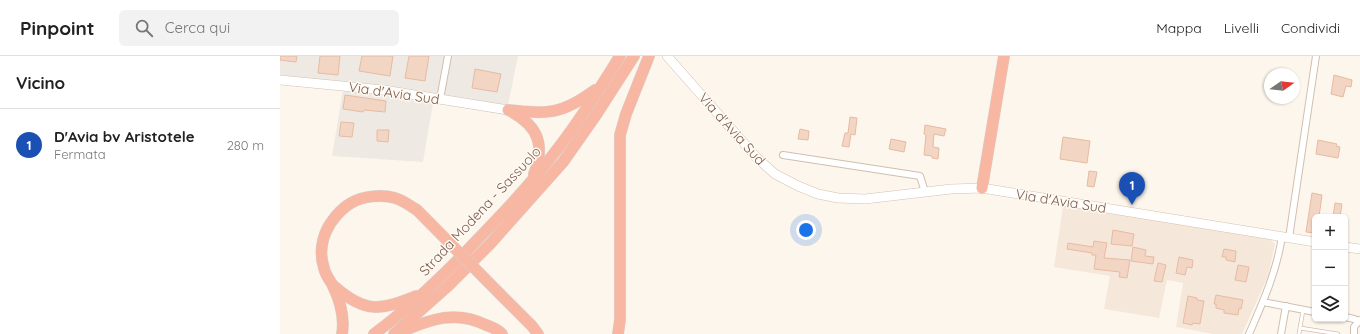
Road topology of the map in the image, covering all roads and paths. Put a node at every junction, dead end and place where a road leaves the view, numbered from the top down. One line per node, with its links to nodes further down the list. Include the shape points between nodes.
1 (448, 56): 10 (street)
2 (620, 56): 9 (highway, Strada Modena - Sassuolo)
3 (634, 56): 31 (highway, Strada Modena - Sassuolo, via 563,162 490,244)
4 (649, 56): 35 (highway, via 620,135)
5 (667, 56): 15 (street, Via d'Avia Sud, via 756,158 775,174 818,194 838,198 865,199)
6 (1004, 56): 14 (highway)
7 (1316, 56): 16 (street)
8 (280, 80): 10 (street, Via d'Avia Sud, via 383,90)
9 (602, 85): 11 (highway, via 570,107 558,111 538,113); 13 (highway, Strada Modena - Sassuolo, via 553,156)
10 (440, 99): 11 (street, Via d'Avia Sud)
11 (508, 110): 13 (highway, via 528,123 540,144 538,166)
12 (783, 155): 15 (street, Via d'Avia Sud, via 920,176)
13 (531, 182): 21 (highway, Strada Modena - Sassuolo)
14 (982, 188): 15 (street, Via d'Avia Sud); 16 (street, Via d'Avia Sud)
15 (925, 192)
16 (1286, 237): 17 (street, Via d'Avia Sud); 22 (street)
17 (1312, 241)
18 (1348, 247): 19 (street)
19 (1360, 249)
20 (332, 285): 21 (highway, via 363,306 372,307 393,304); 29 (highway, via 341,306); 34 (highway, bridge, via 324,268 323,241 340,211 363,197 395,198 416,210)
21 (424, 293): 30 (highway, Strada Modena - Sassuolo)
22 (1263, 302): 23 (street); 36 (street)
23 (1286, 306): 24 (street); 37 (street)
24 (1303, 310): 25 (street); 28 (lane)
25 (1312, 312)
26 (1348, 317): 27 (street)
27 (1359, 321): 40 (street, via 1354,327)
28 (1300, 328): 38 (lane); 39 (lane)
29 (342, 334)
30 (374, 334)
31 (394, 334)
32 (397, 334): 33 (highway, via 424,322 463,317 482,322)
33 (502, 334)
34 (538, 334)
35 (618, 334)
36 (1250, 334)
37 (1281, 334)
38 (1299, 334)
39 (1338, 334)
40 (1354, 334)

